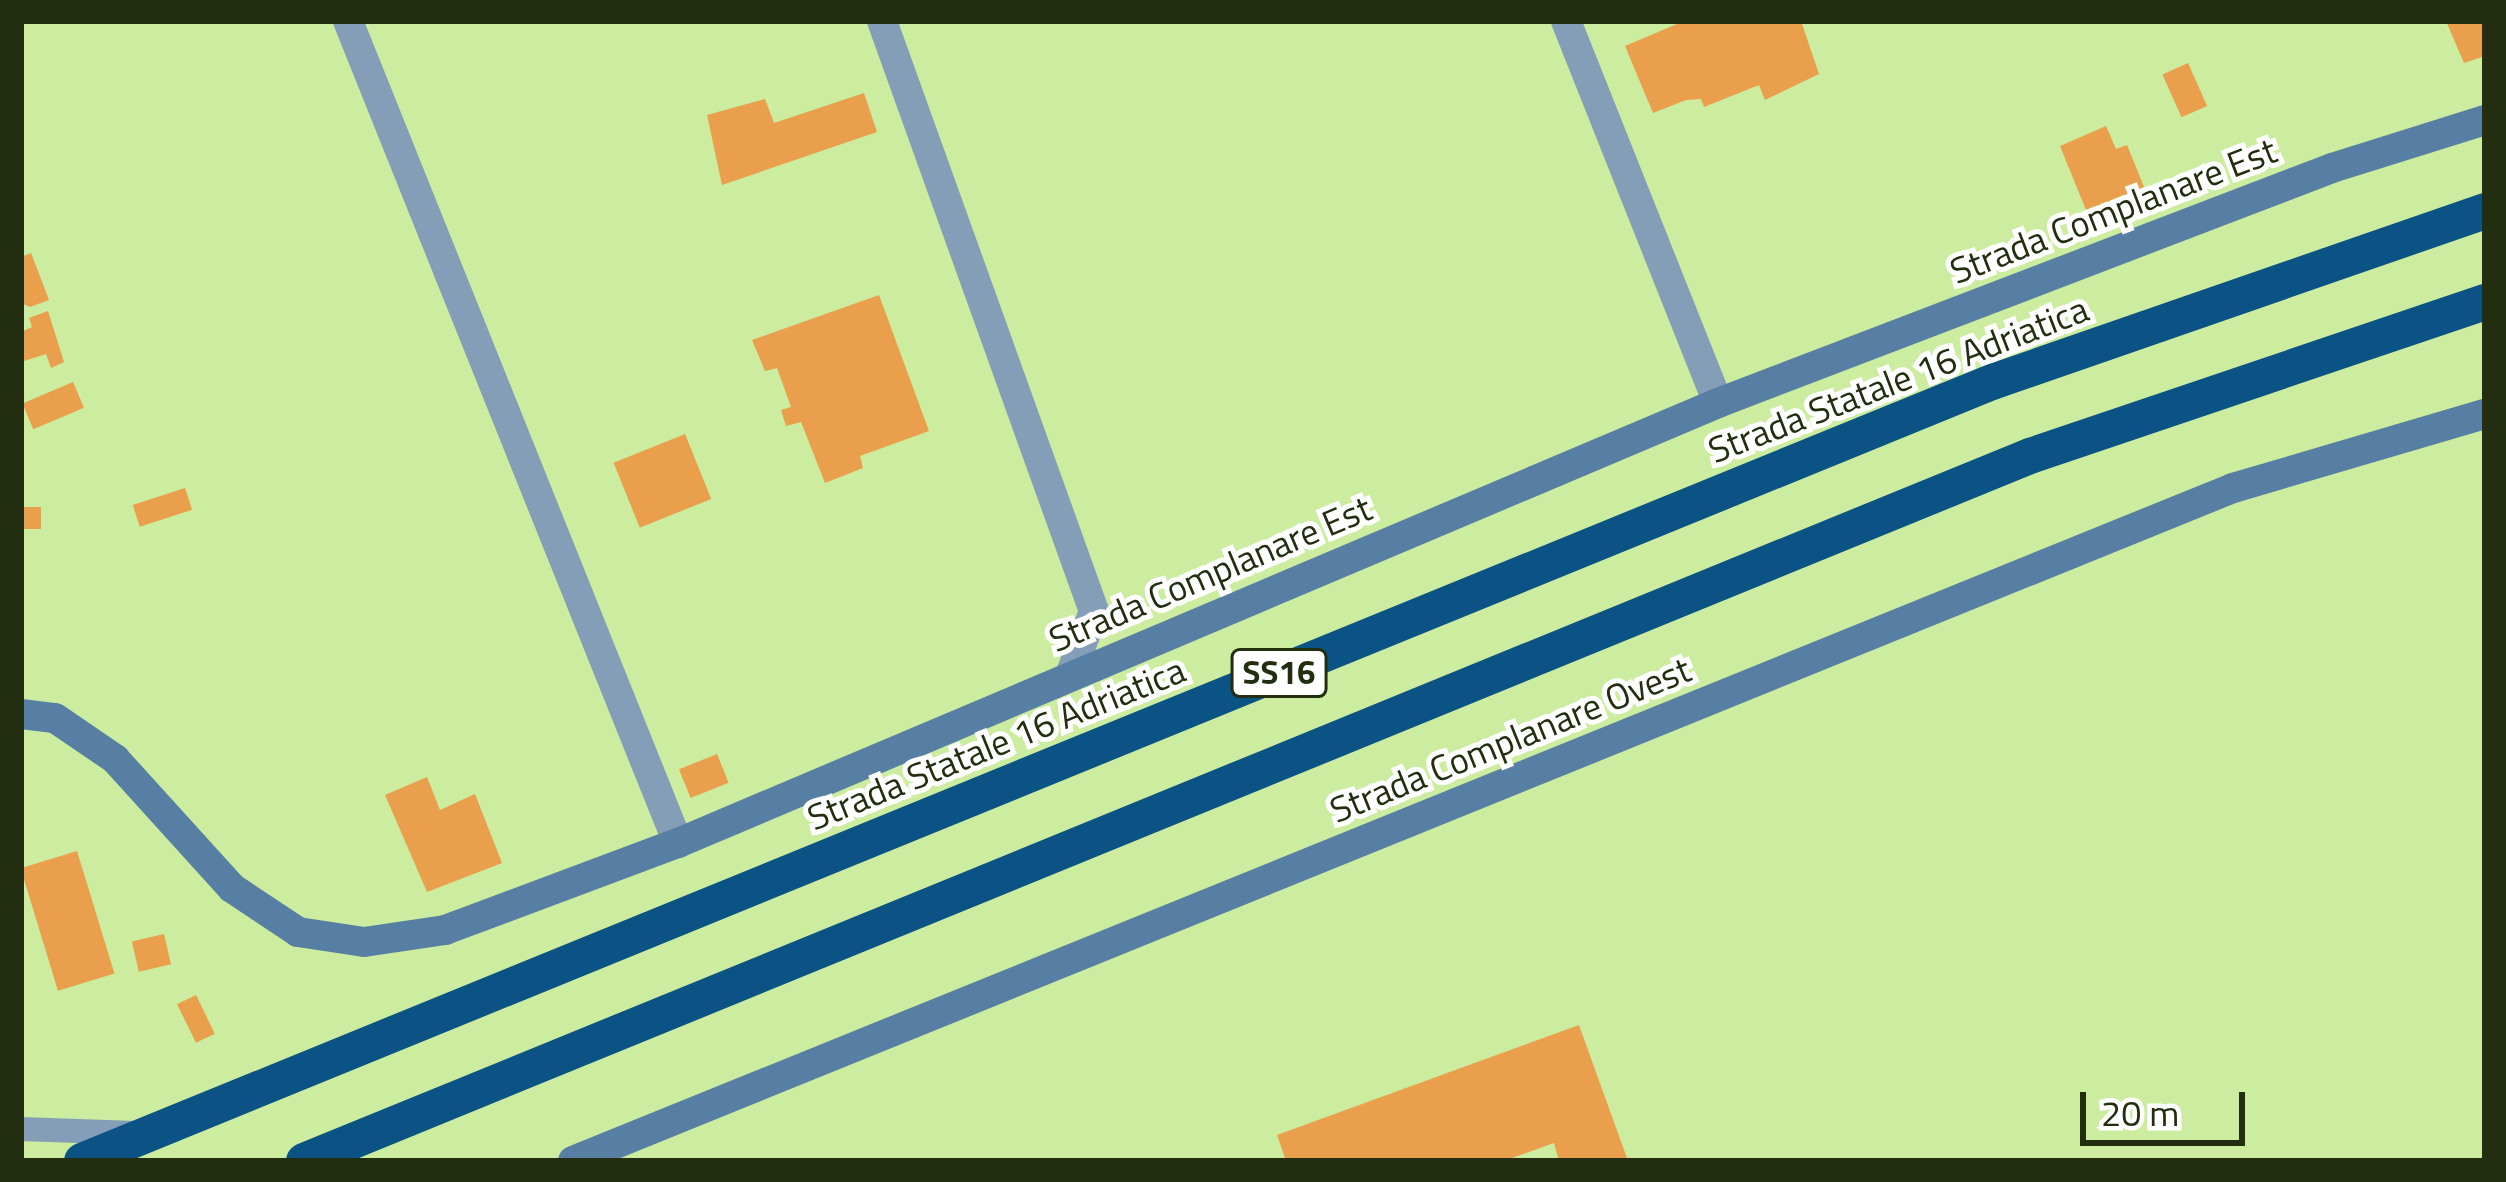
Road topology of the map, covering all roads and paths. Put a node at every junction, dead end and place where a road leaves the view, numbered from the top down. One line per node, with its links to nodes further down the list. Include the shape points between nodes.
1 (348, 21): 11 (street)
2 (881, 21): 9 (street, via 1094,611)
3 (1566, 21): 7 (street)
4 (2485, 120): 7 (street, Strada Complanare Est, via 2332,168)
5 (2485, 211): 13 (highway, Strada Statale 16 Adriatica / SS16, via 1992,382)
6 (2485, 302): 15 (highway, SS16, via 2030,456)
7 (1718, 403): 9 (street, Strada Complanare Est)
8 (2485, 414): 16 (street, Strada Complanare Ovest, via 2233,488)
9 (1071, 674): 11 (street, Strada Complanare Est)
10 (21, 713): 11 (street, Strada Complanare Est, via 55,718 115,759 232,888 298,932 364,942 445,930)
11 (678, 843)
12 (21, 1129): 13 (lane)
13 (149, 1134): 14 (highway, Strada Statale 16 Adriatica / SS16)
14 (82, 1161)
15 (304, 1161)
16 (573, 1161)

